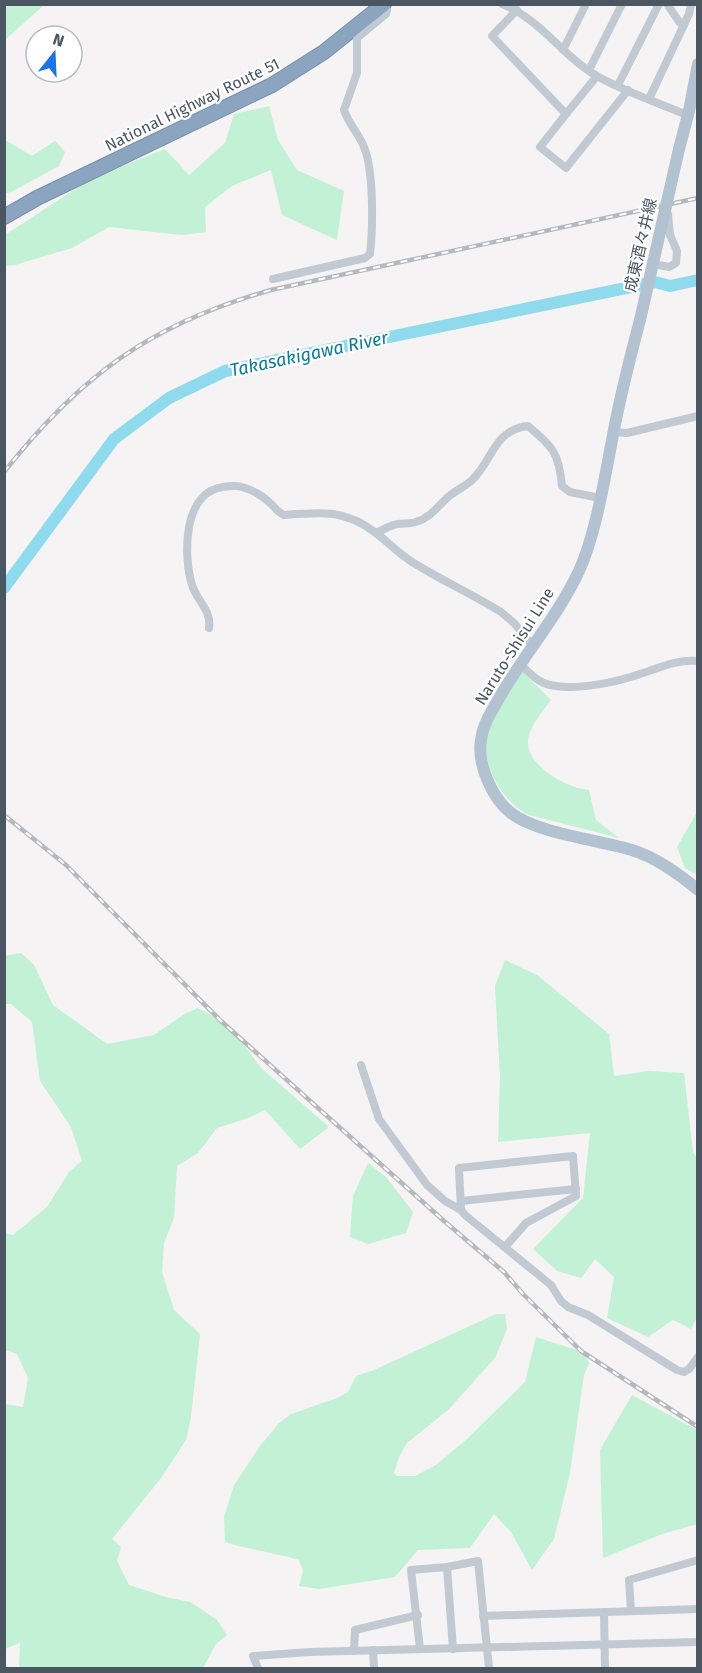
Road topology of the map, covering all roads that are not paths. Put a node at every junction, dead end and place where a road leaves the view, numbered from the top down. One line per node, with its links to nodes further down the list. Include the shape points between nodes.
1 (502, 4): 8 (street)
2 (622, 4): 12 (street)
3 (659, 4): 14 (street)
4 (667, 4): 9 (street)
5 (691, 4): 9 (street)
6 (384, 5): 20 (highway, National Highway Route 51, via 324,52 272,85 37,198); 22 (street, via 387,14 357,38 357,73 345,110 365,149 371,202 370,254)
7 (586, 5): 10 (street)
8 (517, 10): 10 (street); 18 (street, via 492,36)
9 (684, 25): 16 (street)
10 (563, 50): 12 (street)
11 (698, 64): 17 (main road, 成東酒々井線)
12 (589, 70): 13 (street)
13 (597, 76): 14 (street); 18 (street)
14 (618, 86): 15 (street)
15 (628, 90): 16 (street); 18 (street, via 566,168 540,147)
16 (649, 99): 17 (street, via 682,113)
17 (689, 111): 21 (main road, 成東酒々井線, bridge)
18 (566, 114)
19 (668, 213): 21 (street, via 670,236 678,255 676,263 669,267)
20 (4, 218)
21 (653, 264): 24 (main road, 成東酒々井線, bridge)
22 (273, 279)
23 (698, 416): 24 (street, via 627,433)
24 (613, 432): 25 (main road, Naruto-Shisui Line)
25 (600, 498): 26 (street, via 570,492 562,486 558,460 550,445 528,426 515,428 495,446 470,482 448,496 430,515); 28 (main road, Naruto-Shisui Line, via 580,569)
26 (376, 533): 27 (street, via 339,514 284,515 262,496 240,486 212,488 194,509 187,542 192,586 209,615); 28 (street, via 411,562 501,612)
27 (209, 628)
28 (533, 646): 30 (main road, Naruto-Shisui Line)
29 (698, 661): 30 (street, via 677,662 636,676 579,687 550,686)
30 (520, 664): 31 (main road, Naruto-Shisui Line, via 491,712 480,741 482,765 494,793 521,819 653,858)
31 (698, 890)
32 (361, 1065): 34 (street, via 379,1119 427,1185 445,1201)
33 (576, 1189): 34 (street); 34 (street, via 573,1156 459,1168); 35 (street, via 576,1196 526,1223)
34 (461, 1206): 35 (street, via 465,1215)
35 (505, 1247): 36 (street, via 551,1285 568,1307 588,1315 676,1370 684,1372)
36 (698, 1357)
37 (698, 1560): 40 (street, via 629,1580)
38 (447, 1567): 42 (street, via 411,1570); 43 (street, via 478,1561); 47 (street)
39 (698, 1609): 40 (street)
40 (632, 1610): 41 (street)
41 (604, 1612): 43 (street); 45 (street)
42 (418, 1615): 46 (street); 50 (street, via 355,1630)
43 (483, 1616): 48 (street)
44 (698, 1642): 45 (street)
45 (605, 1644): 48 (street); 54 (street)
46 (420, 1649): 47 (street); 49 (street)
47 (453, 1649): 48 (street)
48 (487, 1649): 53 (street)
49 (373, 1650): 50 (street); 52 (street)
50 (354, 1651): 51 (street, via 253,1656)
51 (258, 1668)
52 (374, 1668)
53 (489, 1668)
54 (605, 1668)

